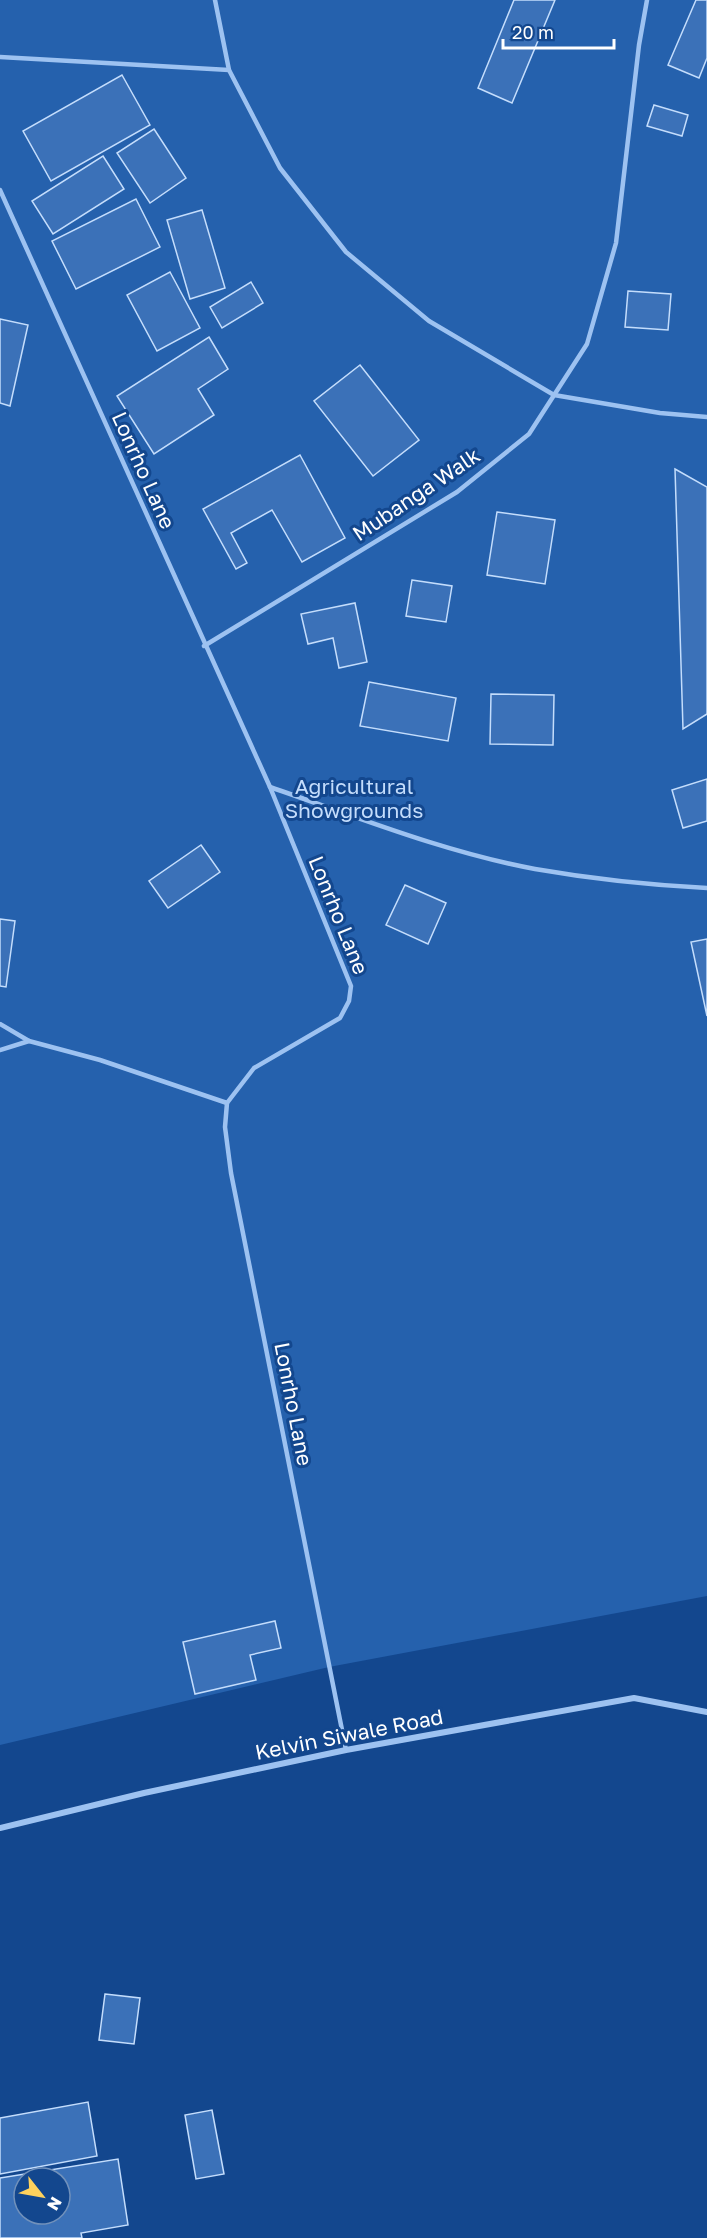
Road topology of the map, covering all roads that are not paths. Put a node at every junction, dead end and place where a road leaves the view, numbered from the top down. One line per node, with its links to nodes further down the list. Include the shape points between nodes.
1 (215, 0): 4 (lane)
2 (647, 0): 6 (lane, Mubanga Walk, via 616,243 587,344)
3 (0, 57): 4 (lane)
4 (229, 70): 6 (lane, via 280,168 346,252 429,321)
5 (0, 190): 8 (lane, Lonrho Lane)
6 (554, 395): 7 (lane); 8 (lane, Mubanga Walk, via 529,434 457,492)
7 (707, 417)
8 (204, 646): 9 (lane, Lonrho Lane)
9 (270, 787): 10 (lane, via 417,838 533,868 638,885); 14 (lane, Lonrho Lane, via 351,986 349,1001 340,1018 326,1028 254,1068)
10 (707, 888)
11 (0, 1024): 12 (lane)
12 (29, 1041): 13 (lane); 14 (lane)
13 (0, 1050)
14 (227, 1102): 16 (lane, Lonrho Lane, via 225,1127 231,1173)
15 (707, 1712): 16 (street, Kelvin Siwale Road, via 634,1698)
16 (346, 1750): 17 (street, Kelvin Siwale Road)
17 (0, 1828)

